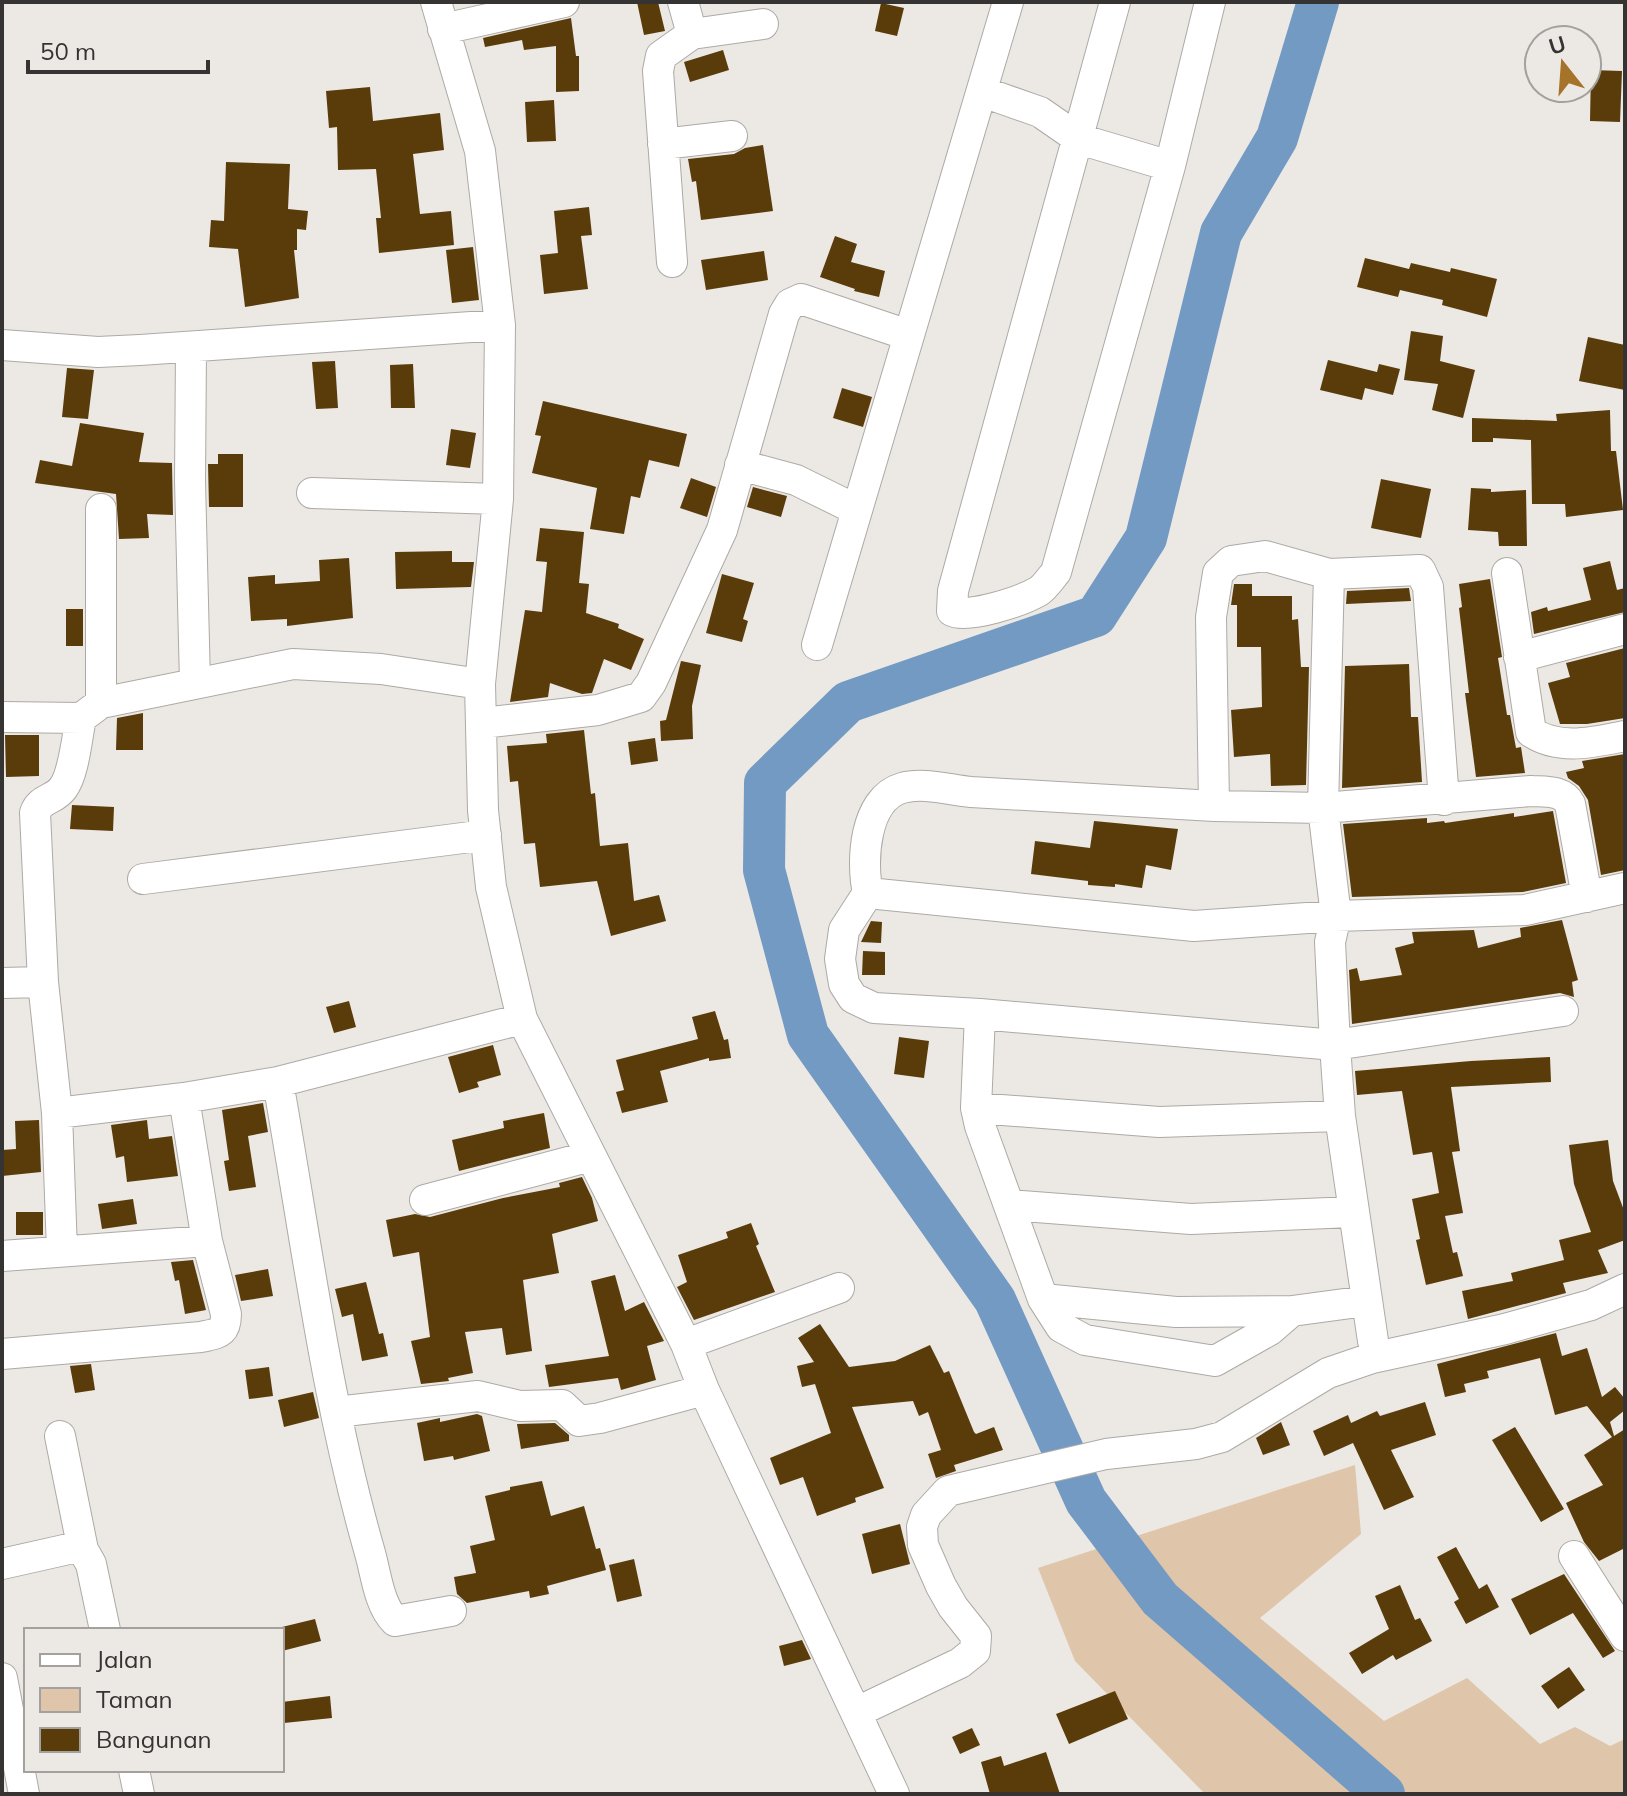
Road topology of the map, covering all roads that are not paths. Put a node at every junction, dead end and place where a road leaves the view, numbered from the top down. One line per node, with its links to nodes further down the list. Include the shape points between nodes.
1 (564, 2): 6 (street)
2 (683, 2): 8 (street)
3 (1008, 2): 9 (street)
4 (1115, 2): 11 (street)
5 (1210, 2): 13 (street)
6 (440, 15): 15 (street, via 480,151)
7 (763, 24): 8 (street)
8 (692, 34): 12 (street, via 661,56)
9 (983, 92): 11 (street, via 1040,112); 16 (street)
10 (732, 136): 12 (street)
11 (1079, 139): 13 (street); 13 (street, via 953,591 952,611 957,614 1041,590 1056,572)
12 (663, 144): 14 (street)
13 (1170, 166)
14 (672, 262)
15 (500, 325): 18 (street); 21 (street)
16 (908, 335): 19 (street, via 801,299 790,304); 23 (street)
17 (2, 345): 18 (street, via 98,352)
18 (191, 348): 29 (street)
19 (740, 465): 23 (street, via 796,480); 33 (street, via 722,530 641,697 598,710)
20 (312, 493): 21 (street)
21 (498, 499): 30 (street)
22 (101, 509): 31 (street)
23 (857, 510): 27 (street)
24 (1507, 573): 28 (street)
25 (1329, 574): 35 (street, via 1414,569 1426,580); 36 (street, via 1265,556 1231,561 1218,573 1211,617); 37 (street)
26 (1625, 629): 28 (street)
27 (817, 645)
28 (1519, 657): 34 (street, via 1531,732 1577,745)
29 (195, 683): 30 (street, via 293,664 381,669); 31 (street)
30 (480, 684): 33 (street)
31 (91, 710): 32 (street); 44 (street, via 66,786 35,813)
32 (2, 717)
33 (482, 723): 38 (street)
34 (1625, 736)
35 (1444, 800): 37 (street); 42 (street, via 1531,791 1567,796)
36 (1214, 806): 37 (street); 41 (street, via 903,788 885,798 874,816 865,867)
37 (1323, 808): 43 (street)
38 (486, 835): 39 (street); 48 (street, via 491,887)
39 (143, 879)
40 (1625, 888): 42 (street)
41 (868, 893): 43 (street, via 1194,926); 47 (street, via 844,930 840,959 844,984 853,998 874,1008)
42 (1587, 897): 43 (street, via 1525,910)
43 (1336, 916): 49 (street, via 1330,942)
44 (43, 982): 45 (street); 53 (street)
45 (2, 983)
46 (1563, 1011): 49 (street)
47 (980, 1014): 49 (street); 52 (street)
48 (522, 1019): 50 (street); 55 (street)
49 (1335, 1045): 54 (street)
50 (278, 1082): 51 (street); 71 (street)
51 (184, 1098): 53 (street); 59 (street)
52 (976, 1108): 54 (street, via 1159,1122); 57 (street)
53 (57, 1113): 60 (street)
54 (1340, 1116): 58 (street)
55 (591, 1156): 56 (street); 68 (street)
56 (425, 1200)
57 (1010, 1205): 58 (street, via 1191,1219); 64 (street)
58 (1352, 1212): 65 (street)
59 (207, 1241): 60 (street); 69 (street, via 226,1314 220,1333)
60 (62, 1251): 61 (street)
61 (2, 1256)
62 (839, 1288): 68 (street)
63 (1625, 1289): 80 (street, via 1591,1305 1328,1373 1222,1437 1106,1454 948,1491 926,1515 923,1545 953,1607 976,1636 975,1651)
64 (1043, 1299): 66 (street, via 1176,1312); 66 (street, via 1061,1327 1085,1340 1215,1361)
65 (1366, 1301): 66 (street); 67 (street)
66 (1292, 1311)
67 (1373, 1341)
68 (686, 1344): 70 (street)
69 (2, 1354)
70 (704, 1390): 71 (street, via 579,1421 562,1405 520,1406 478,1396); 80 (street)
71 (336, 1412): 76 (street, via 389,1616 395,1621)
72 (60, 1436): 73 (street)
73 (83, 1550): 75 (street); 77 (street)
74 (1574, 1556): 78 (street)
75 (2, 1564)
76 (451, 1611)
77 (105, 1628)
78 (1625, 1636)
79 (2, 1678): 81 (street)
80 (857, 1712): 85 (street)
81 (7, 1732): 83 (street)
82 (134, 1772): 84 (street)
83 (24, 1794)
84 (139, 1794)
85 (894, 1794)

